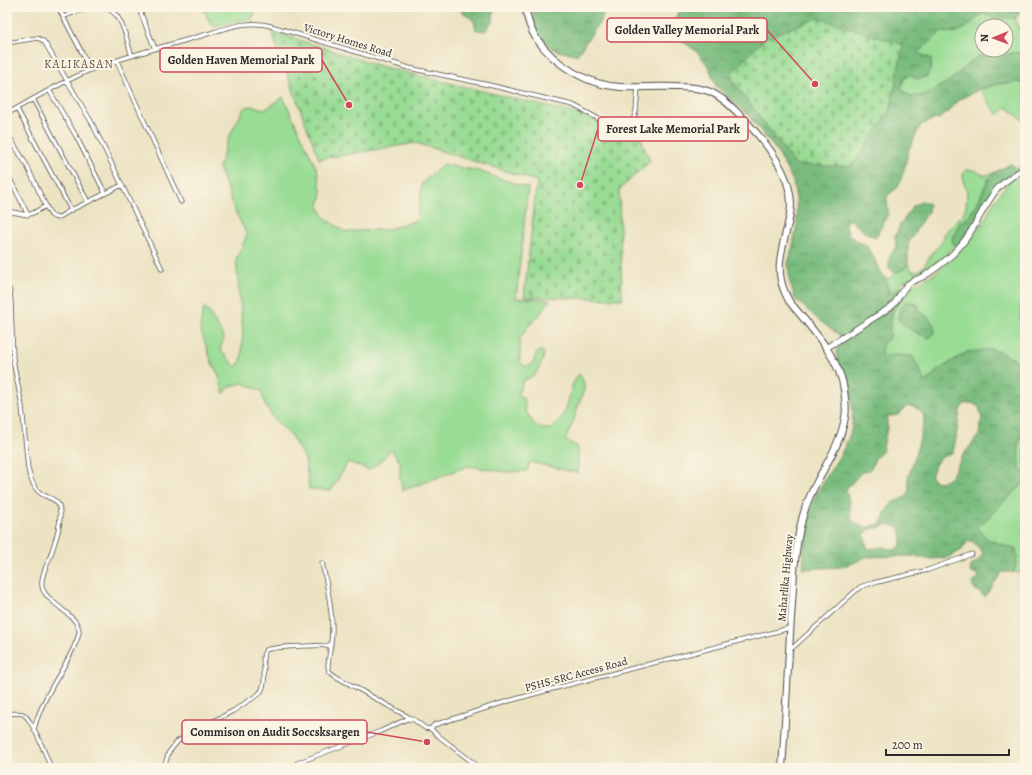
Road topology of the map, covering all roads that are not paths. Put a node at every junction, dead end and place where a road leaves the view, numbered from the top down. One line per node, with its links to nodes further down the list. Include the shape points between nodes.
1 (58, 7): 4 (street)
2 (526, 7): 11 (highway, Maharlika Highway, via 528,20 536,38 561,64 596,82)
3 (140, 11): 6 (street)
4 (63, 17): 7 (street, via 88,8 109,9 122,24); 9 (street)
5 (7, 43): 10 (street, via 33,38 42,40)
6 (154, 49): 7 (street, Victory Homes Road); 11 (street, Victory Homes Road, via 238,25 265,24 409,68 569,104 620,128 633,120)
7 (132, 56): 8 (street, Victory Homes Road)
8 (117, 61): 9 (street, Victory Homes Road); 22 (street)
9 (91, 70): 10 (street, Victory Homes Road)
10 (67, 81): 12 (street, Victory Homes Road); 19 (street, via 92,123)
11 (638, 87): 29 (highway, Maharlika Highway, via 690,87 710,92 732,107 772,152 781,168 791,204 782,247 779,274 781,282 789,301)
12 (49, 90): 13 (street, Victory Homes Road); 20 (street)
13 (33, 99): 14 (street, Victory Homes Road); 21 (street)
14 (17, 108): 15 (street, Victory Homes Road); 24 (street)
15 (7, 114)
16 (7, 133): 23 (street, via 26,164)
17 (1025, 168): 29 (main road, via 998,188 974,228 952,254 925,276 907,285 890,307)
18 (7, 173): 26 (street)
19 (122, 184): 20 (street); 27 (street)
20 (105, 193): 21 (street)
21 (88, 202): 24 (street)
22 (181, 202)
23 (46, 206): 24 (street, via 50,216 58,218); 26 (street)
24 (71, 210)
25 (7, 211): 26 (street)
26 (28, 214)
27 (162, 269)
28 (7, 285): 37 (street, via 11,302 12,360 22,406 28,470 36,489 56,501 60,510 58,530 42,587 51,599 76,621 79,628 78,637 44,701)
29 (826, 348): 32 (highway, Maharlika Highway, via 842,380 846,417 838,442 812,491 800,525)
30 (972, 554): 34 (street, via 928,570 860,587)
31 (322, 563): 33 (street, via 332,614)
32 (790, 628): 34 (highway, Maharlika Highway); 38 (street, PSHS-SRC Access Road, via 552,688 434,725)
33 (331, 645): 36 (street, via 328,666 331,673); 41 (street, via 267,649 263,658 264,684 259,694 178,742)
34 (789, 651): 43 (highway, Maharlika Highway)
35 (7, 714): 37 (street, via 24,715)
36 (412, 718): 38 (street, via 425,728); 39 (street)
37 (34, 729): 40 (street)
38 (431, 729): 42 (street)
39 (296, 763)
40 (51, 768)
41 (162, 768)
42 (480, 768)
43 (782, 768)

